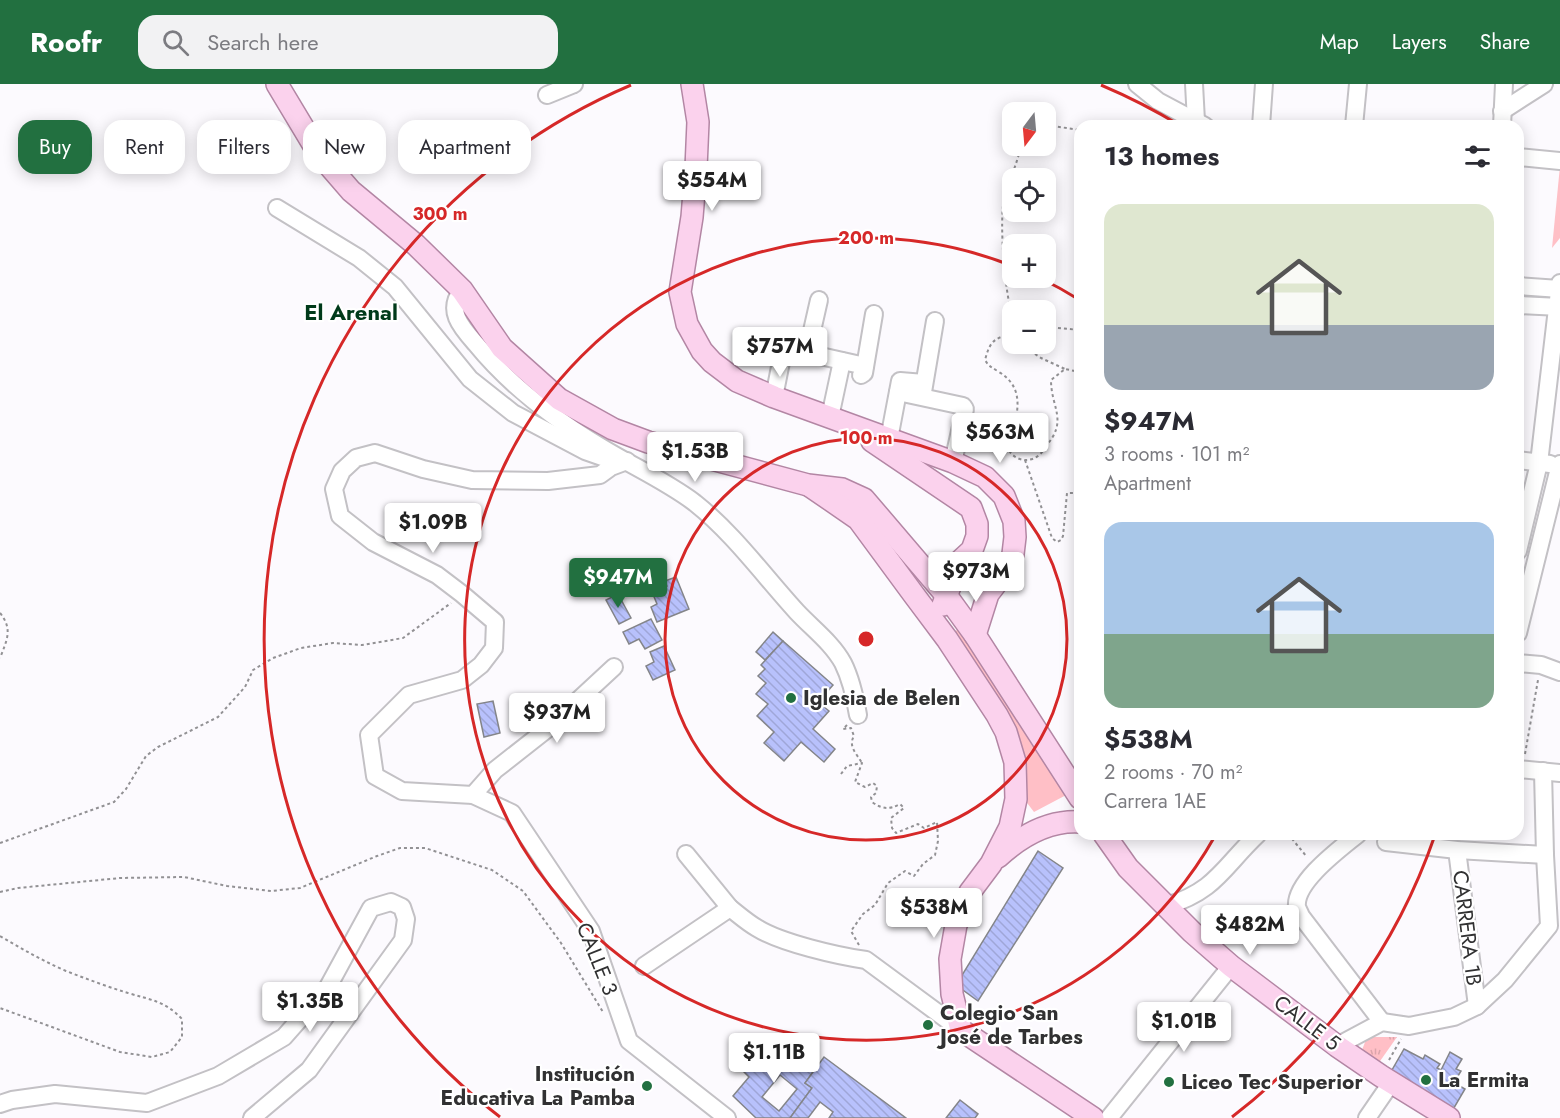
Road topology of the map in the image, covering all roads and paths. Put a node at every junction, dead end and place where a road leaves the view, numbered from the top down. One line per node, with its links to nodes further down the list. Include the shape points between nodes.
1 (277, 84): 25 (main road, via 319,154 351,191)
2 (574, 84): 10 (street)
3 (692, 84): 41 (main road, via 698,122 696,168 680,292 687,324 702,351 724,373)
4 (1137, 84): 12 (street, via 1158,101)
5 (1194, 84): 13 (street)
6 (1264, 84): 14 (street)
7 (1358, 84): 15 (street)
8 (1504, 84): 11 (street)
9 (1545, 84): 11 (street)
10 (547, 95)
11 (1502, 118)
12 (1194, 120)
13 (1200, 120)
14 (1261, 120)
15 (1355, 120)
16 (1056, 126): 17 (path)
17 (1074, 129)
18 (1019, 156): 27 (path, via 1002,214)
19 (1524, 158): 20 (street)
20 (1560, 161)
21 (277, 208): 48 (street, via 359,258 395,287 470,379 513,413 598,457)
22 (1560, 283): 24 (street)
23 (1524, 286): 24 (street)
24 (1560, 288): 29 (street)
25 (462, 290): 48 (street, via 454,303 454,314 492,364 554,417); 52 (main road, via 502,348 559,399 613,429 648,442)
26 (819, 300): 35 (street)
27 (1009, 300)
28 (1524, 304): 29 (street)
29 (1559, 307): 50 (street)
30 (874, 314): 37 (street, via 864,370)
31 (935, 321): 40 (street)
32 (1056, 328): 33 (path)
33 (1074, 329)
34 (1002, 336): 43 (path, via 988,349 985,360 988,366 1010,378 1017,392)
35 (807, 353): 37 (street); 41 (street, via 783,352)
36 (1034, 354): 38 (path)
37 (841, 366): 42 (street)
38 (1065, 369): 39 (path); 45 (path, via 1050,380 1058,419 1052,440)
39 (1074, 371)
40 (923, 390): 44 (street, via 899,386); 49 (street, via 965,409)
41 (774, 397): 42 (main road)
42 (837, 420): 44 (main road); 56 (main road, via 971,508 977,536 972,550)
43 (1015, 423): 45 (path, via 1028,419 1042,427 1047,439); 46 (path, via 1008,431 1006,445)
44 (889, 439): 49 (main road)
45 (1045, 447): 46 (path, via 1037,456)
46 (1025, 460): 53 (path, via 1052,538 1057,542 1063,536 1067,493)
47 (1524, 461): 50 (street)
48 (627, 462): 57 (street, via 600,475 558,480 472,480 375,453 356,458 342,471 334,489 340,516 373,542 437,575); 69 (street, via 694,503 719,524 829,644 842,662)
49 (953, 462): 58 (main road, via 985,477 1004,496 1014,521 1013,554 1008,568)
50 (1539, 463): 51 (street); 54 (street)
51 (1560, 465): 61 (street)
52 (808, 484): 55 (main road, via 842,489 864,500); 59 (main road, via 858,519)
53 (1074, 493)
54 (1524, 526)
55 (917, 560): 56 (main road); 60 (main road)
56 (959, 562): 60 (main road)
57 (462, 594): 77 (street, via 495,622 494,648 462,680 409,695 369,735 375,777 402,791); 84 (path, via 404,638 362,645 333,643 273,658 253,670 245,687 218,717 146,756 114,802)
58 (988, 594): 60 (main road); 64 (main road)
59 (914, 595): 60 (main road); 63 (main road)
60 (946, 595): 63 (main road); 64 (main road)
61 (1524, 609)
62 (0, 613): 65 (path, via 7,622 8,636)
63 (935, 624): 88 (main road, via 997,715 1015,762 1016,799 1010,827)
64 (975, 635): 76 (main road)
65 (0, 658)
66 (1524, 664): 68 (street)
67 (614, 667): 77 (street, via 546,730 495,770)
68 (1554, 667): 70 (path)
69 (858, 715): 71 (path, via 843,729 851,728 852,748)
70 (1524, 756)
71 (862, 763): 74 (path, via 847,766); 95 (path, via 855,782 877,786 872,802 883,808 900,804 904,808 891,818 896,833 937,822 938,841 935,855 914,876 905,871 888,883 875,905 851,931)
72 (1524, 769): 73 (street)
73 (1543, 771): 75 (street); 87 (street)
74 (841, 774)
75 (1560, 774)
76 (1074, 789)
77 (473, 795): 108 (street, CALLE 3, via 512,813 591,932 629,1041)
78 (1074, 822): 88 (main road, via 1039,829 1013,844)
79 (1108, 840): 91 (main road, CALLE 5, via 1128,868)
80 (1252, 840): 91 (street, via 1213,883)
81 (1293, 840): 89 (path)
82 (1351, 840): 89 (street)
83 (1386, 842): 85 (street)
84 (0, 843)
85 (1457, 850): 87 (street); 98 (street, CARRERA 1B)
86 (686, 854): 92 (street)
87 (1545, 855): 93 (street)
88 (991, 864): 103 (main road, via 970,892 956,925 950,959 952,994)
89 (1317, 868): 101 (street, via 1299,893 1297,907)
90 (0, 892): 100 (path, via 120,878 184,877 271,891 300,888 400,848 425,848 492,870 523,891 561,943)
91 (1166, 906): 97 (main road, CALLE 5)
92 (730, 908): 95 (street, via 758,929 792,942); 96 (street)
93 (1555, 930): 98 (street)
94 (0, 936): 99 (path, via 65,970 157,1000 182,1019 182,1037 170,1052 152,1057 120,1052)
95 (866, 960): 103 (street)
96 (644, 966)
97 (1231, 966): 104 (main road, CALLE 5); 110 (street)
98 (1477, 1006): 102 (street, via 1454,1017)
99 (0, 1008)
100 (605, 1015)
101 (1382, 1023): 102 (street); 104 (street)
102 (1409, 1026): 105 (path)
103 (961, 1030): 109 (main road)
104 (1337, 1046): 105 (main road, CALLE 5)
105 (1386, 1079): 111 (street); 112 (main road, CALLE 5)
106 (0, 1104): 107 (street, via 55,1094 147,1103 218,1076 284,1037 328,987 371,908 391,902 402,907 406,919 403,940 309,1070)
107 (252, 1118)
108 (727, 1118)
109 (1093, 1118)
110 (1109, 1118)
111 (1366, 1118)
112 (1449, 1118)

